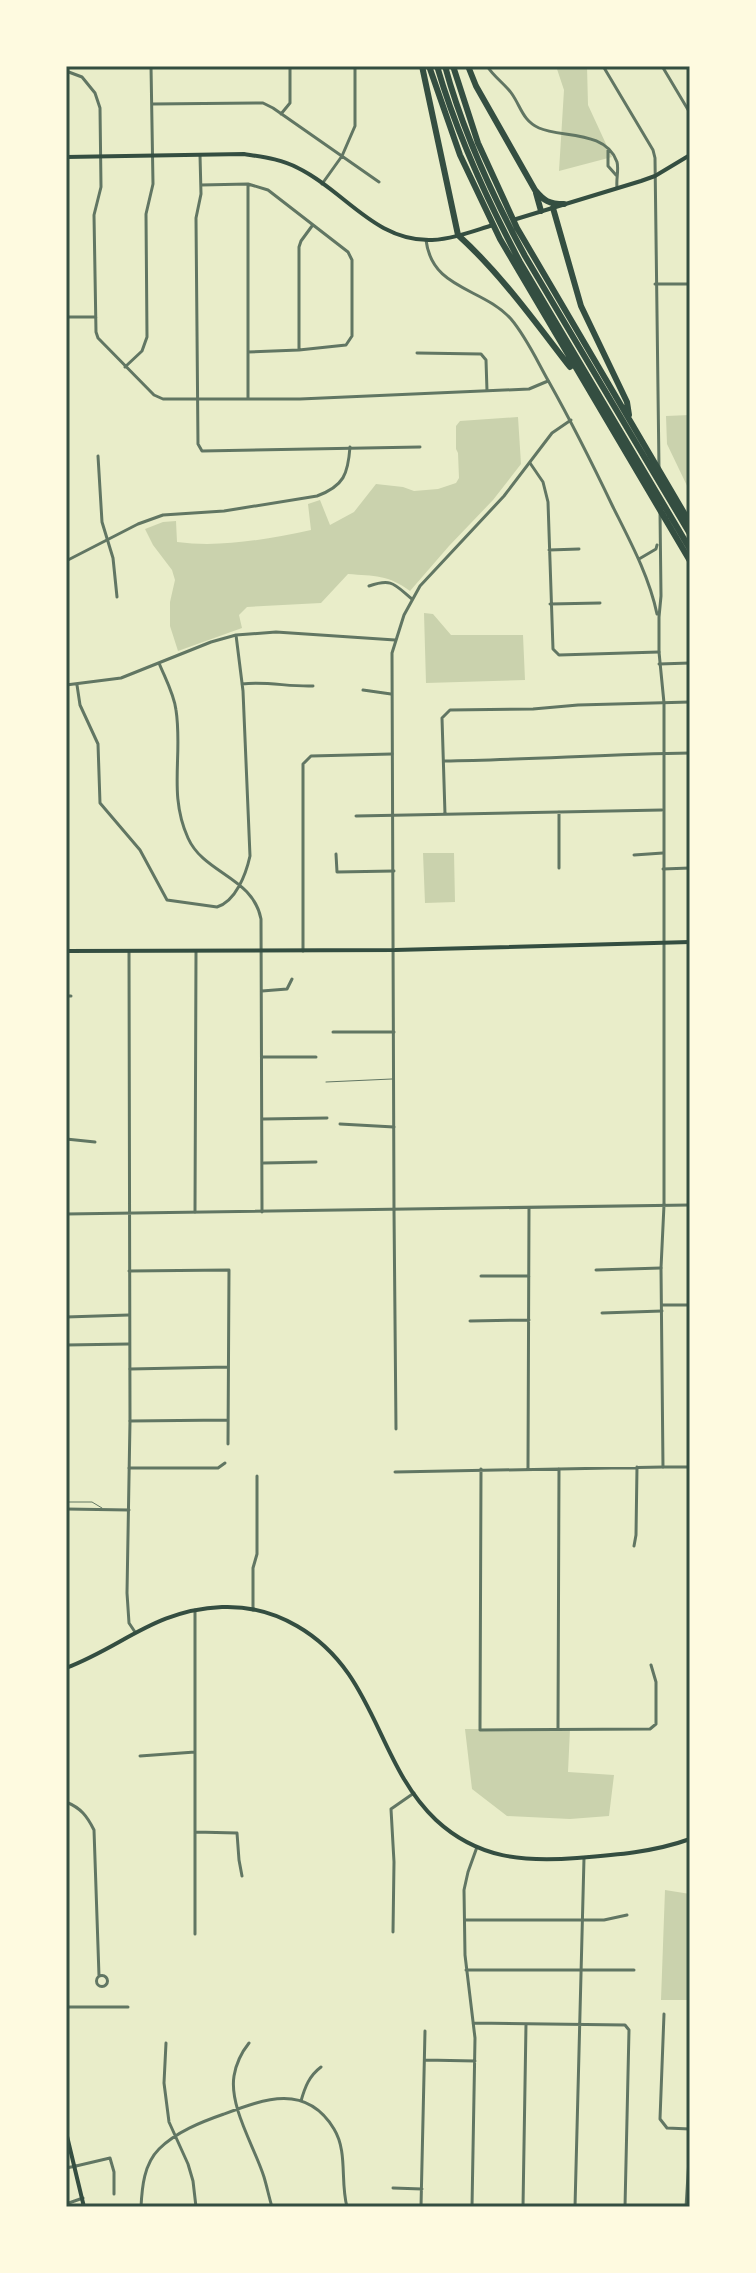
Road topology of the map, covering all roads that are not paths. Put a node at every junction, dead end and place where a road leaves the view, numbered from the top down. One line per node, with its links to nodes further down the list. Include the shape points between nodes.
1 (151, 66): 14 (street)
2 (290, 66): 16 (street, via 290,103)
3 (355, 66): 21 (street, via 355,126)
4 (422, 66): 38 (highway)
5 (429, 66): 49 (highway, via 490,220)
6 (437, 66): 64 (highway, via 495,214)
7 (445, 66): 60 (highway, via 473,149 503,215)
8 (453, 66): 53 (highway, via 499,192)
9 (468, 66): 33 (highway)
10 (487, 66): 17 (street, via 532,124 594,140)
11 (603, 66): 27 (street, via 653,150)
12 (662, 66): 15 (street)
13 (66, 71): 23 (street, via 82,77 99,101)
14 (152, 104): 16 (street, via 258,102); 20 (street)
15 (690, 113)
16 (281, 114): 21 (street)
17 (608, 150): 24 (street); 25 (street)
18 (200, 155): 20 (main road); 30 (main road, via 274,158); 31 (street)
19 (690, 155): 27 (main road)
20 (153, 156): 23 (main road); 47 (street, via 146,214 147,337 142,351)
21 (342, 156): 28 (street); 30 (street)
22 (66, 157): 23 (main road)
23 (101, 157): 43 (street, via 94,215)
24 (615, 159): 25 (street); 26 (street)
25 (607, 161): 26 (street)
26 (616, 175): 32 (street)
27 (655, 176): 32 (main road); 40 (street)
28 (379, 182)
29 (248, 184): 31 (street); 37 (street, via 278,196); 45 (street)
30 (322, 184): 39 (main road, via 391,233)
31 (201, 185): 52 (street, via 196,218)
32 (618, 189): 34 (main road)
33 (535, 190): 34 (highway, via 551,204); 36 (highway)
34 (564, 204): 35 (main road)
35 (553, 208): 36 (main road); 53 (highway, via 581,306 627,402)
36 (541, 211): 38 (main road)
37 (314, 225): 44 (street, via 299,247); 44 (street, via 352,260 352,332 346,345)
38 (458, 235): 39 (main road); 49 (highway, via 523,306)
39 (426, 240): 48 (street, via 442,275 487,299 511,320)
40 (655, 284): 41 (street); 62 (street)
41 (690, 284)
42 (66, 317): 43 (street)
43 (96, 317): 47 (street, via 98,338)
44 (299, 350): 45 (street)
45 (248, 352): 51 (street)
46 (417, 353): 50 (street, via 481,354)
47 (125, 367): 52 (street, via 154,395)
48 (548, 381): 50 (street, via 529,389); 54 (street)
49 (587, 389): 68 (highway)
50 (487, 391): 51 (street)
51 (248, 399): 52 (street)
52 (198, 400): 55 (street, via 198,444 205,452)
53 (630, 419): 59 (highway)
54 (571, 420): 58 (street, via 552,433); 66 (street)
55 (350, 447): 56 (street); 61 (street, via 344,477 317,496 163,515)
56 (420, 447)
57 (98, 456): 61 (street)
58 (530, 463): 65 (street, via 547,492); 71 (street)
59 (690, 523)
60 (690, 534)
61 (108, 541): 67 (street); 70 (street)
62 (659, 541): 66 (street); 74 (street)
63 (579, 549): 65 (street)
64 (690, 549)
65 (549, 550): 73 (street)
66 (639, 559): 74 (street)
67 (66, 561)
68 (690, 561)
69 (369, 586): 71 (street, via 389,582)
70 (117, 597)
71 (412, 599): 76 (street)
72 (600, 603): 73 (street)
73 (550, 604): 77 (street, via 556,654)
74 (659, 617): 77 (street)
75 (236, 635): 76 (street, via 276,632); 78 (street); 81 (street)
76 (395, 640): 86 (street)
77 (659, 652): 80 (street)
78 (159, 663): 83 (street, via 119,678); 105 (street, via 177,712 176,795 182,824 199,855)
79 (690, 663): 80 (street)
80 (659, 664): 88 (street)
81 (242, 684): 84 (street); 105 (street, via 250,856)
82 (66, 685): 83 (street)
83 (77, 685): 105 (street, via 98,744 100,803 140,850 164,896 170,902 217,907)
84 (313, 686)
85 (363, 690): 86 (street)
86 (391, 694): 90 (street)
87 (690, 702): 88 (street)
88 (664, 703): 91 (street); 92 (street, via 452,709 442,718)
89 (689, 753): 91 (street)
90 (392, 754): 96 (street); 113 (street, via 306,759)
91 (663, 755): 92 (street); 93 (street)
92 (444, 761): 95 (street)
93 (662, 810): 94 (street); 98 (street)
94 (559, 812): 95 (street); 101 (street)
95 (445, 814): 96 (street)
96 (393, 815): 97 (street); 104 (street)
97 (356, 816)
98 (663, 853): 100 (street); 103 (street)
99 (336, 854): 104 (street, via 337,872)
100 (634, 855)
101 (559, 868)
102 (690, 868): 103 (street)
103 (663, 869): 106 (street)
104 (394, 871): 109 (street)
105 (239, 885): 108 (street, via 258,905)
106 (663, 942): 107 (main road); 109 (main road); 130 (street)
107 (690, 942)
108 (262, 950): 112 (main road); 113 (main road); 115 (street)
109 (395, 950): 113 (main road); 117 (street)
110 (66, 951): 111 (main road)
111 (129, 951): 112 (main road); 137 (street)
112 (196, 951): 134 (street)
113 (303, 951)
114 (292, 979): 115 (street, via 287,989)
115 (262, 991): 118 (street)
116 (333, 1032): 117 (street)
117 (394, 1032): 120 (street)
118 (262, 1057): 119 (street); 123 (street)
119 (316, 1057)
120 (394, 1079): 121 (lane); 125 (street)
121 (326, 1082)
122 (327, 1118): 123 (street)
123 (261, 1119): 129 (street)
124 (340, 1124): 125 (street)
125 (394, 1127): 133 (street)
126 (66, 1139): 127 (street)
127 (95, 1142)
128 (316, 1162): 129 (street)
129 (262, 1163): 135 (street)
130 (664, 1205): 131 (street); 132 (street); 138 (street)
131 (690, 1205)
132 (529, 1207): 133 (street); 142 (street)
133 (394, 1210): 135 (street); 157 (street)
134 (195, 1212): 135 (street); 137 (street)
135 (262, 1212)
136 (66, 1214): 137 (street)
137 (130, 1214): 140 (street)
138 (661, 1268): 139 (street); 143 (street)
139 (596, 1270)
140 (129, 1271): 147 (street); 153 (street, via 229,1270)
141 (481, 1276): 142 (street)
142 (529, 1276): 149 (street)
143 (662, 1305): 144 (street); 145 (street)
144 (690, 1305)
145 (662, 1311): 146 (street); 161 (street)
146 (602, 1313)
147 (129, 1315): 148 (street); 151 (street)
148 (66, 1317)
149 (529, 1320): 150 (street); 164 (street)
150 (470, 1321)
151 (129, 1344): 152 (street); 154 (street)
152 (66, 1345)
153 (228, 1367): 154 (street); 155 (street)
154 (130, 1369): 156 (street)
155 (228, 1420): 156 (street); 158 (street)
156 (130, 1421): 163 (street)
157 (396, 1429)
158 (228, 1444)
159 (225, 1463): 163 (street, via 218,1468)
160 (637, 1467): 161 (street); 165 (street); 173 (street)
161 (663, 1467): 162 (street)
162 (690, 1467)
163 (129, 1468): 172 (street)
164 (528, 1468): 165 (street); 166 (street)
165 (559, 1468): 179 (street)
166 (481, 1469): 167 (street); 179 (street, via 480,1730)
167 (395, 1472)
168 (257, 1476): 175 (street)
169 (66, 1502): 171 (lane, via 92,1502)
170 (66, 1509): 171 (street)
171 (104, 1509): 172 (street)
172 (129, 1510): 176 (street, via 127,1593 129,1623)
173 (634, 1546)
174 (195, 1610): 175 (main road); 176 (main road); 180 (street)
175 (253, 1610): 182 (main road, via 292,1623 335,1655 360,1690)
176 (135, 1632): 178 (main road)
177 (651, 1665): 179 (street, via 656,1724 650,1729)
178 (66, 1668)
179 (558, 1729)
180 (195, 1752): 181 (street); 184 (street)
181 (140, 1756)
182 (414, 1793): 186 (main road, via 437,1821); 192 (street, via 391,1809)
183 (66, 1802): 197 (street, via 82,1811 94,1830)
184 (195, 1832): 188 (street, via 237,1833); 193 (street)
185 (690, 1839): 187 (main road, via 650,1851)
186 (477, 1847): 187 (main road, via 538,1861); 190 (street, via 464,1890)
187 (584, 1858): 191 (street)
188 (242, 1876)
189 (627, 1915): 191 (street)
190 (465, 1920): 191 (street); 194 (street)
191 (581, 1920): 195 (street)
192 (393, 1932)
193 (195, 1934)
194 (466, 1970): 195 (street); 201 (street)
195 (582, 1970): 196 (street); 203 (street)
196 (634, 1970)
197 (99, 1976)
198 (66, 2007): 199 (street)
199 (128, 2007)
200 (664, 2014): 212 (street, via 660,2119 667,2128)
201 (473, 2023): 202 (street); 208 (street)
202 (526, 2024): 203 (street); 230 (street)
203 (579, 2024): 231 (street); 232 (street, via 625,2025 629,2030)
204 (425, 2031): 207 (street)
205 (166, 2043): 214 (street, via 164,2083)
206 (249, 2043): 211 (street, via 234,2077)
207 (425, 2060): 208 (street); 219 (street)
208 (475, 2061): 229 (street)
209 (321, 2067): 210 (street)
210 (301, 2101): 211 (street, via 272,2098); 227 (street, via 324,2116 336,2132)
211 (238, 2109): 214 (street); 226 (street)
212 (690, 2129)
213 (66, 2132): 216 (main road)
214 (175, 2137): 224 (street, via 151,2160); 225 (street, via 191,2172)
215 (690, 2143): 233 (street)
216 (76, 2166): 217 (street); 220 (street, via 110,2158); 221 (main road)
217 (66, 2168)
218 (393, 2188): 219 (street)
219 (422, 2189): 228 (street)
220 (114, 2194)
221 (83, 2198): 222 (street); 223 (main road)
222 (66, 2204)
223 (84, 2207)
224 (141, 2207)
225 (196, 2207)
226 (272, 2207)
227 (347, 2207)
228 (421, 2207)
229 (472, 2207)
230 (523, 2207)
231 (575, 2207)
232 (625, 2207)
233 (686, 2207)

